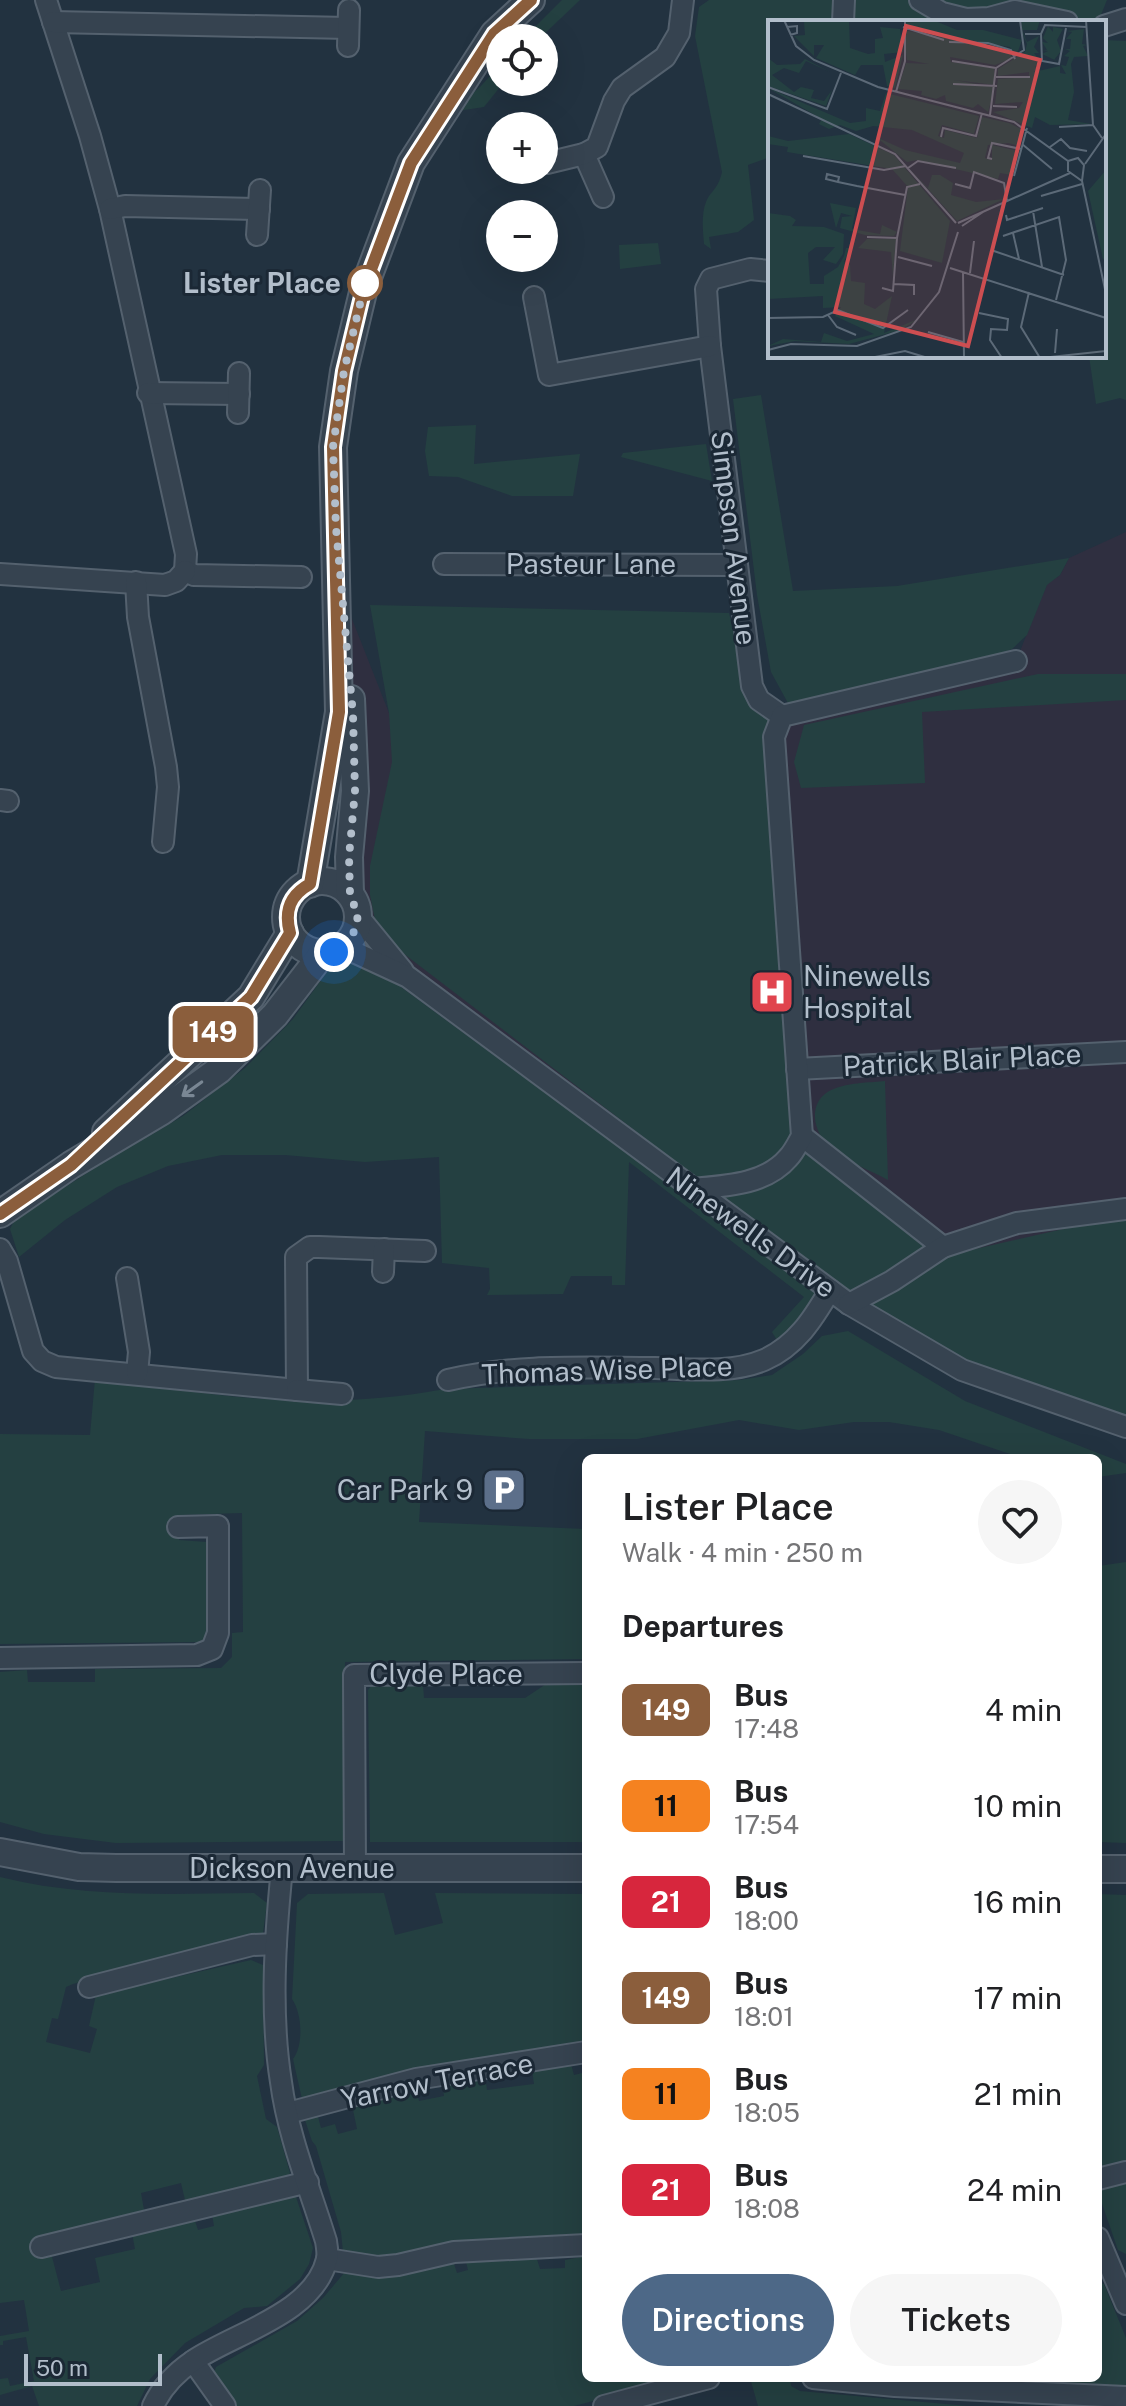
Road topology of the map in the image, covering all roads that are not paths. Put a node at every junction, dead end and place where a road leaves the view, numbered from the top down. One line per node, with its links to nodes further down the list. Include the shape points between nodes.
1 (46, 0): 9 (street)
2 (531, 0): 22 (street, via 494,34 411,163 364,288 333,447)
3 (683, 0): 12 (street, via 679,33 665,57 622,88 597,147)
4 (844, 0): 7 (street)
5 (920, 0): 8 (street, via 966,19 1015,11)
6 (1126, 19): 10 (street)
7 (843, 20)
8 (1058, 20)
9 (53, 22): 11 (street); 15 (street)
10 (1106, 25)
11 (348, 28)
12 (584, 154): 13 (street); 14 (street)
13 (558, 160)
14 (603, 197)
15 (110, 209): 16 (street, via 259,200); 21 (street)
16 (257, 235)
17 (768, 271): 19 (street, Simpson Avenue, via 750,269 711,279 706,289)
18 (534, 297): 19 (street, via 549,375)
19 (710, 346): 24 (street, Simpson Avenue)
20 (239, 373): 21 (street, via 238,404)
21 (148, 393): 25 (street, via 186,554)
22 (336, 528): 32 (street, via 339,712); 33 (street, via 353,715 355,791 349,857)
23 (444, 564): 24 (street, Pasteur Lane)
24 (737, 565): 30 (street, Simpson Avenue, via 752,686 759,700)
25 (185, 571): 27 (street); 28 (street, via 165,585)
26 (0, 574): 28 (street)
27 (301, 577)
28 (136, 582): 31 (street, via 166,767)
29 (1016, 661): 30 (street)
30 (782, 716): 38 (street, via 774,737)
31 (163, 842)
32 (310, 884): 33 (street, via 332,883); 34 (street, via 289,904)
33 (354, 905): 35 (street, via 352,938); 36 (street, Ninewells Drive)
34 (290, 933): 35 (street, via 304,948); 40 (street, via 251,997)
35 (333, 950): 36 (street, Ninewells Drive); 40 (street, one-way to 40, via 219,1070)
36 (408, 977): 41 (street, Ninewells Drive)
37 (1126, 1052): 38 (street, Patrick Blair Place)
38 (797, 1069): 39 (street)
39 (802, 1136): 41 (street, via 788,1159 749,1182); 44 (street)
40 (71, 1165): 43 (street)
41 (691, 1189): 50 (street, Ninewells Drive)
42 (1126, 1209): 44 (street, via 1017,1223)
43 (0, 1214)
44 (943, 1247): 51 (street)
45 (0, 1249): 52 (street, via 33,1351 42,1361 56,1367)
46 (384, 1249): 47 (street); 48 (street); 54 (street, via 310,1247 296,1257)
47 (425, 1251)
48 (383, 1272)
49 (127, 1278): 52 (street, via 139,1352)
50 (830, 1290): 51 (street, Ninewells Drive); 53 (street, Thomas Wise Place, via 805,1329 763,1361 726,1369 545,1367)
51 (849, 1304): 56 (street, Ninewells Drive, via 962,1370)
52 (137, 1373): 54 (street)
53 (448, 1380)
54 (297, 1390): 55 (street)
55 (342, 1394)
56 (1126, 1427)
57 (178, 1527): 58 (street, via 218,1526 218,1633 212,1649 197,1655)
58 (0, 1658)
59 (582, 1673): 62 (street, Clyde Place, via 354,1675)
60 (0, 1852): 61 (street, Dickson Avenue, via 79,1867)
61 (282, 1868): 62 (street, Dickson Avenue); 66 (street)
62 (355, 1868): 63 (street, Dickson Avenue)
63 (582, 1868)
64 (1102, 1869): 65 (street)
65 (1126, 1869)
66 (276, 1944): 67 (street, via 252,1945); 69 (street, via 279,2063)
67 (89, 1987)
68 (582, 2053): 69 (street, Yarrow Terrace, via 416,2079)
69 (288, 2113): 72 (street)
70 (1126, 2172): 71 (street)
71 (1102, 2178)
72 (308, 2182): 74 (street); 76 (street)
73 (582, 2245): 76 (street, via 454,2252 378,2267)
74 (41, 2247)
75 (1102, 2247): 77 (street)
76 (327, 2259): 78 (street, via 313,2287 288,2310)
77 (1126, 2304)
78 (193, 2361): 82 (street, via 162,2387); 83 (street)
79 (694, 2382): 84 (street)
80 (856, 2382): 81 (street)
81 (1126, 2397)
82 (153, 2406)
83 (225, 2406)
84 (604, 2406)

